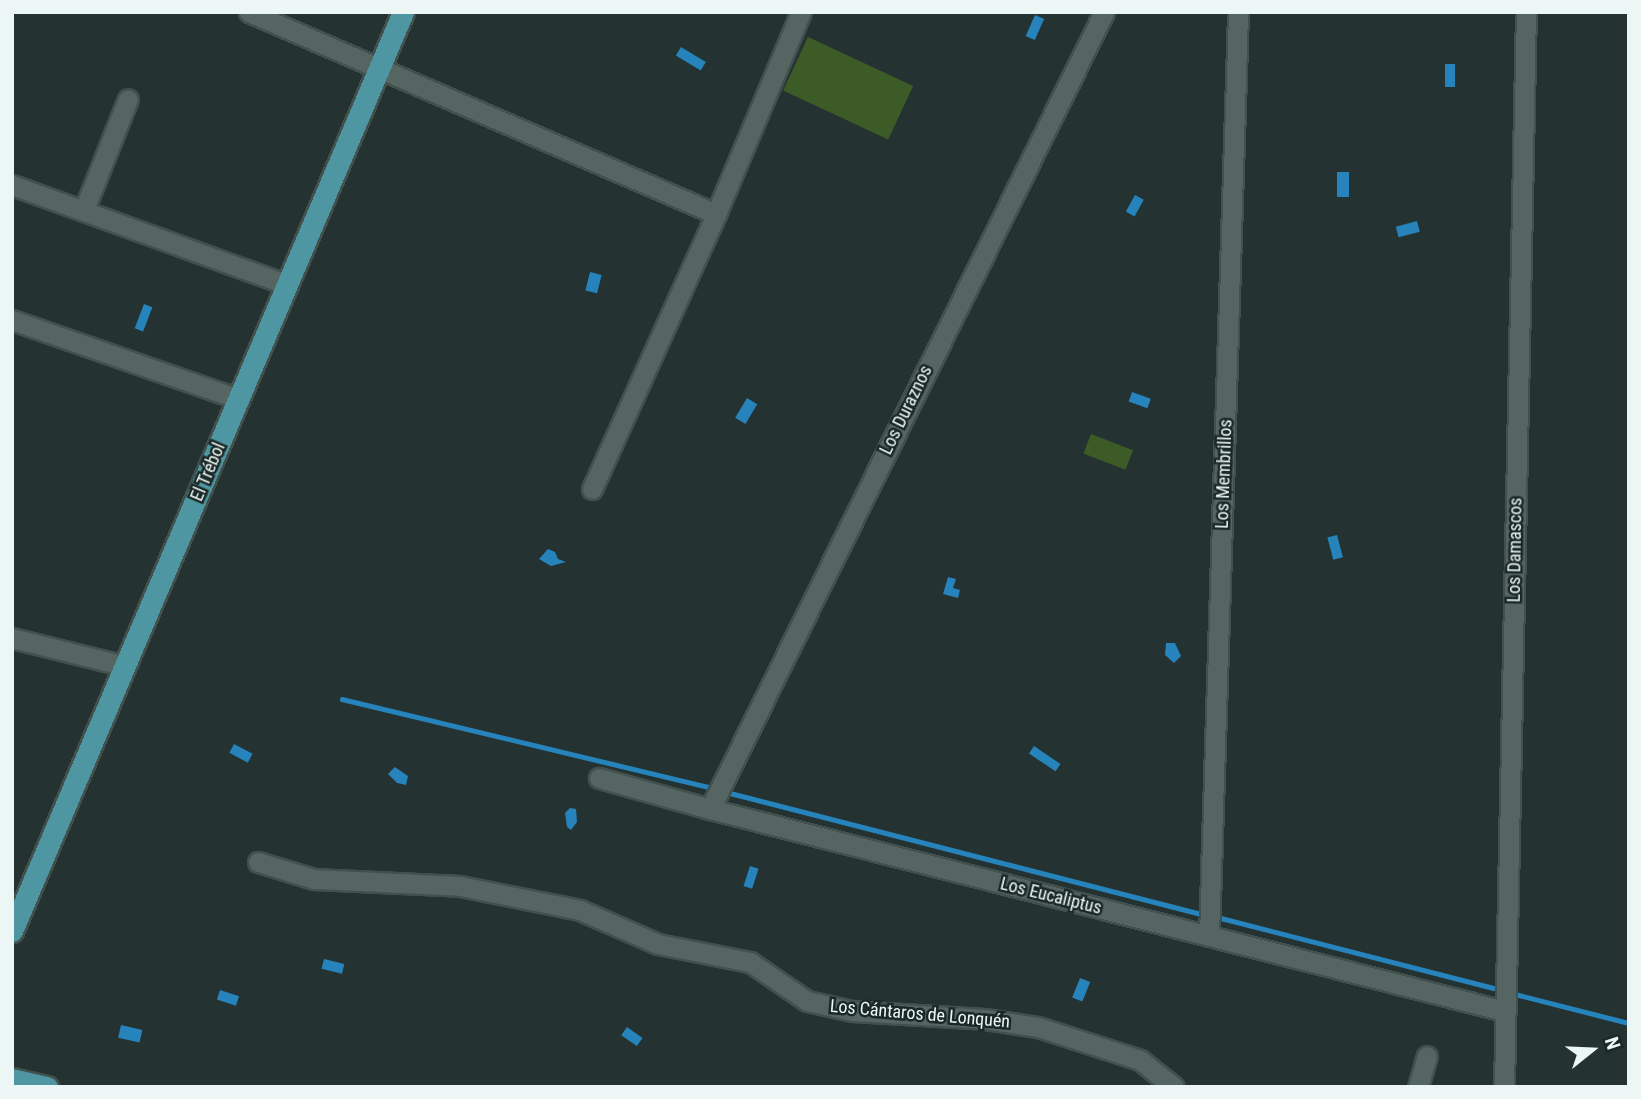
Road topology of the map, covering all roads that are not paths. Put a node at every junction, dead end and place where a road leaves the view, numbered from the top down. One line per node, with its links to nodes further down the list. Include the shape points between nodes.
1 (249, 12): 7 (street)
2 (403, 12): 7 (main road, El Trébol)
3 (801, 12): 11 (street)
4 (1104, 12): 19 (street, Los Duraznos)
5 (1238, 12): 22 (street, Los Membrillos)
6 (1526, 12): 23 (street, Los Damascos)
7 (380, 67): 11 (street); 12 (main road, El Trébol)
8 (128, 99): 10 (street)
9 (12, 184): 10 (street)
10 (84, 209): 12 (street)
11 (716, 214): 15 (street)
12 (288, 285): 14 (main road, El Trébol)
13 (12, 320): 14 (street)
14 (239, 399): 17 (main road, El Trébol)
15 (592, 489)
16 (12, 638): 17 (street)
17 (125, 666): 21 (main road, El Trébol)
18 (599, 778): 19 (street, Los Eucaliptus)
19 (710, 809): 22 (street, Los Eucaliptus)
20 (258, 862): 27 (street, Los Cántaros de Lonquén, via 314,879 460,886 580,910 657,944 750,962 807,1001 852,1012 985,1019 1038,1027 1140,1060)
21 (12, 931)
22 (1209, 936): 23 (street, Los Eucaliptus)
23 (1504, 1011): 29 (street, Los Damascos)
24 (1427, 1056): 28 (street)
25 (12, 1079): 26 (main road)
26 (47, 1087)
27 (1174, 1087)
28 (1418, 1087)
29 (1504, 1087)

